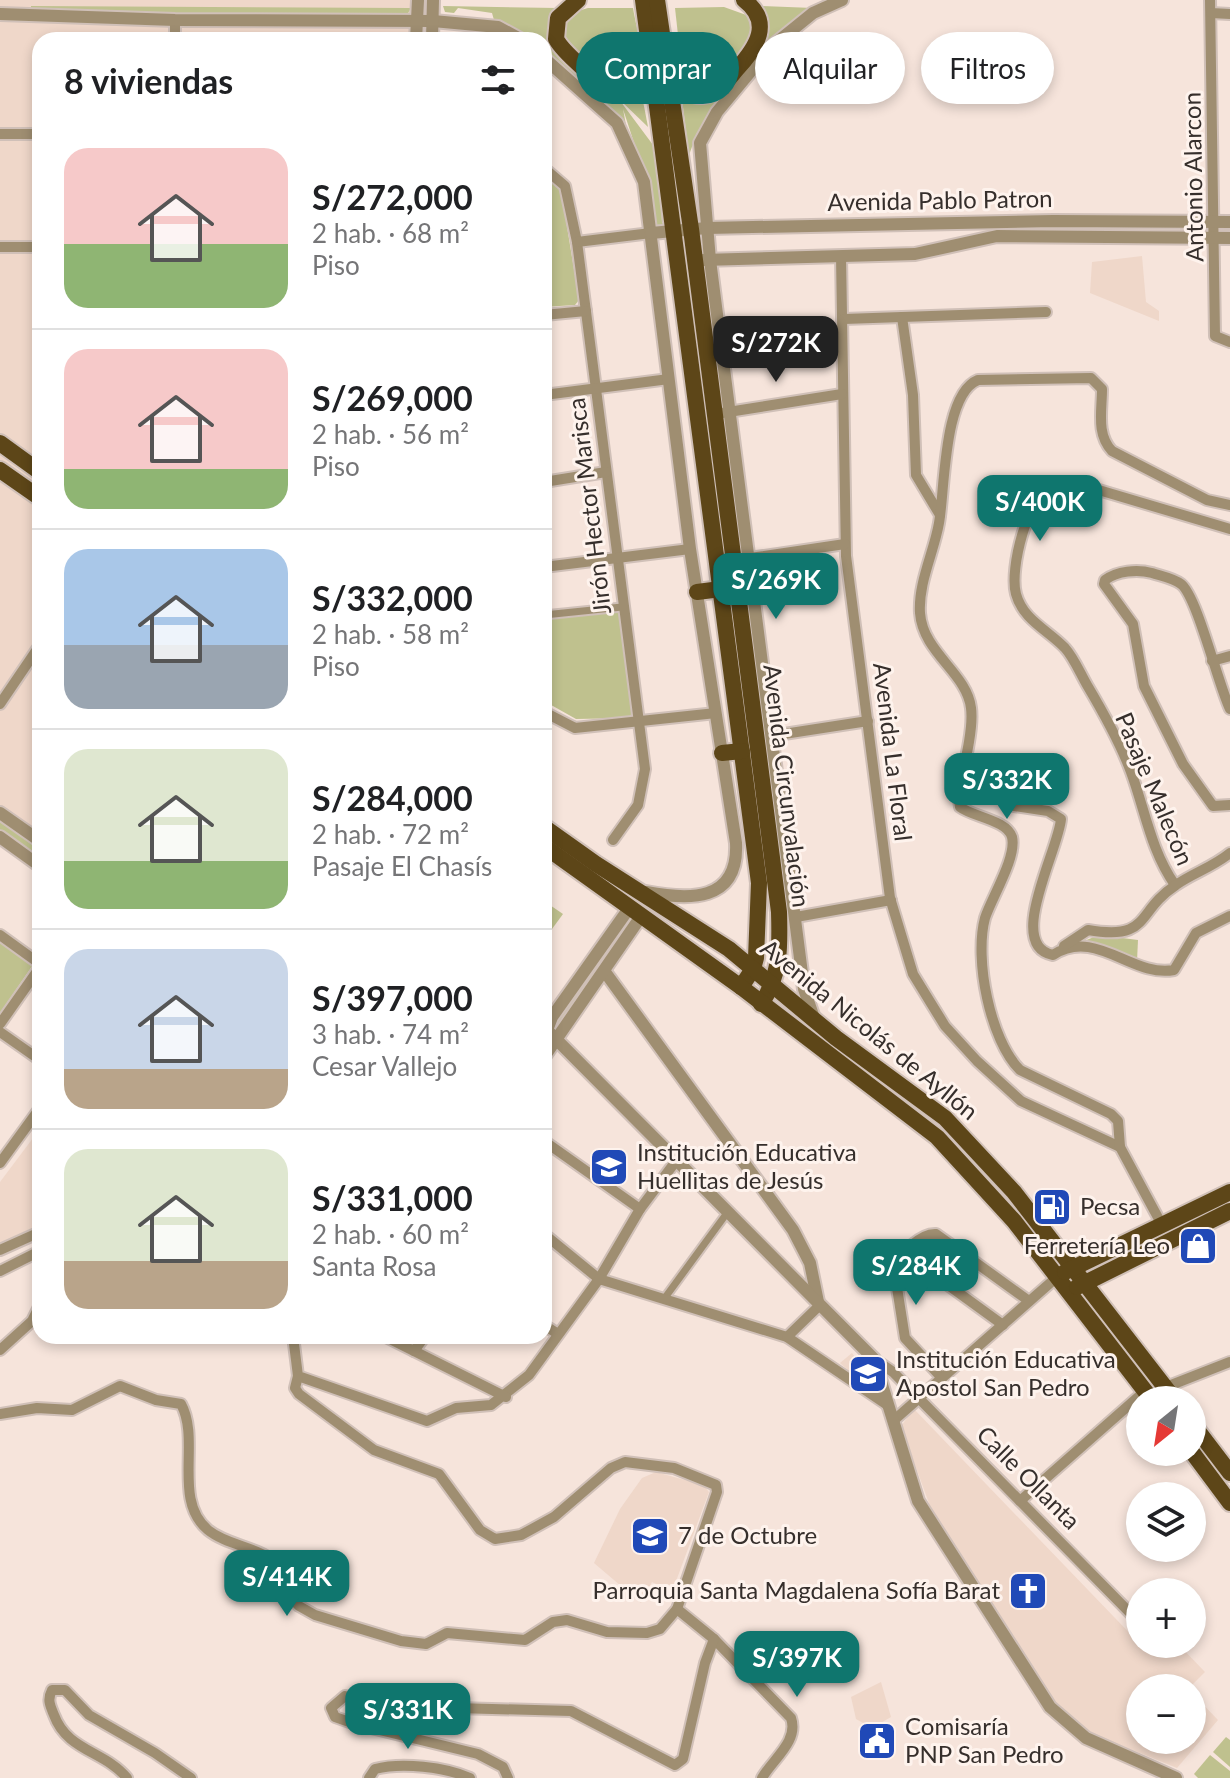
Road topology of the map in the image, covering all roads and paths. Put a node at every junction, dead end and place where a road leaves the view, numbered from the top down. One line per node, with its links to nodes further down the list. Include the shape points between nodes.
1 (578, 0): 20 (main road, via 558,18 556,39)
2 (643, 0): 13 (main road, Avenida Circunvalación)
3 (657, 0): 13 (main road, Avenida Circunvalación)
4 (744, 0): 22 (main road, via 758,15 760,35)
5 (842, 0): 30 (street, via 813,13 784,36 717,112 700,143 709,196)
6 (1210, 0): 9 (street, Antonio Alarcon)
7 (418, 11): 8 (street); 12 (street); 15 (street)
8 (433, 11): 16 (street); 17 (street)
9 (1211, 13): 11 (street); 28 (street, Antonio Alarcon)
10 (0, 14): 12 (street)
11 (1230, 14)
12 (175, 20): 14 (street)
13 (653, 20): 18 (main road, Avenida Circunvalación); 19 (main road, Avenida Circunvalación)
14 (175, 32)
15 (417, 32)
16 (432, 32)
17 (507, 32)
18 (652, 32)
19 (656, 32)
20 (576, 60)
21 (552, 65): 32 (street, via 617,123 644,182)
22 (739, 67)
23 (656, 104): 31 (main road, Avenida Circunvalación)
24 (674, 104): 30 (main road, Avenida Circunvalación)
25 (0, 134): 26 (street)
26 (32, 134)
27 (552, 176): 35 (street, Jirón Hector Marisca, via 565,186)
28 (1214, 221): 29 (street, Avenida Pablo Patron); 30 (street, Avenida Pablo Patron); 33 (street, Antonio Alarcon)
29 (1230, 222)
30 (699, 228): 31 (street, Avenida Pablo Patron); 39 (main road, Avenida Circunvalación)
31 (673, 231): 32 (street, Avenida Pablo Patron); 40 (main road, Avenida Circunvalación)
32 (651, 233): 35 (street); 41 (street)
33 (1215, 238): 34 (street, Avenida Pablo Patron); 38 (street, Avenida Pablo Patron, via 997,236 915,254); 47 (street, Antonio Alarcon, via 1215,336)
34 (1230, 238)
35 (577, 242): 42 (street, Jirón Hector Marisca)
36 (0, 247): 37 (street)
37 (32, 247)
38 (841, 256): 39 (street, Avenida Pablo Patron); 46 (street, Avenida La Floral)
39 (702, 260): 40 (street, Avenida Pablo Patron); 52 (main road, Avenida Circunvalación)
40 (677, 262): 41 (street, Avenida Pablo Patron); 67 (main road, Avenida Circunvalación)
41 (656, 264): 48 (street)
42 (586, 311): 44 (street); 49 (street, Jirón Hector Marisca)
43 (1046, 312): 45 (street)
44 (552, 314)
45 (902, 317): 46 (street); 60 (street, via 913,395 916,475)
46 (844, 319): 51 (street, Avenida La Floral)
47 (1230, 342)
48 (669, 379): 49 (street); 63 (street)
49 (596, 390): 50 (street); 56 (street, Jirón Hector Marisca)
50 (552, 394)
51 (842, 394): 52 (street); 62 (street, Avenida La Floral)
52 (722, 413): 64 (street); 104 (main road, Avenida Circunvalación, via 779,912 780,963)
53 (0, 443): 54 (main road)
54 (32, 466)
55 (0, 470): 58 (main road)
56 (606, 472): 57 (street); 65 (street, Jirón Hector Marisca)
57 (552, 481)
58 (32, 492)
59 (1230, 505): 60 (street, via 1207,500 1123,459 1105,444 1100,426 1102,389 1091,378 992,379 971,383 953,420)
60 (940, 515): 83 (street, via 920,614 923,630 972,709)
61 (1230, 529): 93 (street, Pasaje Malecón, via 1092,488 1052,483 1031,508 1018,559 1015,592 1032,621 1065,649 1118,742 1152,840)
62 (845, 544): 64 (street); 78 (street, Avenida La Floral)
63 (690, 549): 65 (street); 68 (street)
64 (750, 558): 80 (street)
65 (616, 560): 66 (street); 69 (street, Jirón Hector Marisca)
66 (552, 566)
67 (721, 589): 68 (main road); 81 (main road, Avenida Circunvalación)
68 (697, 592): 76 (street)
69 (622, 607): 70 (street); 79 (street, Jirón Hector Marisca)
70 (552, 614)
71 (1230, 656): 73 (street)
72 (32, 657): 74 (street)
73 (1212, 661): 75 (street); 84 (street, via 1191,594 1180,583 1142,570 1115,575 1104,584 1133,624 1144,686 1183,764 1213,806)
74 (0, 704)
75 (1230, 709)
76 (716, 713): 79 (street); 82 (street)
77 (552, 716): 79 (street, via 575,728)
78 (868, 721): 80 (street); 94 (street, Avenida La Floral)
79 (637, 724): 89 (street, Jirón Hector Marisca, via 644,787)
80 (771, 736): 97 (street)
81 (742, 751): 82 (main road); 101 (main road, Avenida Circunvalación, via 759,883)
82 (722, 753): 95 (street, via 736,843 730,876 694,899)
83 (958, 793): 99 (street, via 983,788 1014,806 1048,811 1061,819 1031,920 1040,948 1051,956); 116 (street, via 960,807 970,815 1006,827 1012,836 1012,852 982,939 985,983 997,1032 1020,1070 1111,1114 1118,1121)
84 (1224, 806)
85 (0, 813): 87 (street)
86 (552, 834): 95 (main road, Avenida Nicolás de Ayllón)
87 (32, 835)
88 (0, 837): 92 (street)
89 (613, 840)
90 (552, 851): 95 (main road, Avenida Nicolás de Ayllón)
91 (1230, 853): 93 (street, via 1209,870)
92 (32, 860)
93 (1175, 885): 99 (street, via 1133,930 1088,930)
94 (891, 900): 97 (street); 116 (street, Avenida La Floral, via 902,945 925,997 977,1061 1021,1101)
95 (636, 904): 101 (main road, Avenida Nicolás de Ayllón, via 729,949); 102 (street); 105 (main road, Avenida Nicolás de Ayllón); 107 (street)
96 (1230, 916): 99 (street, via 1196,933 1174,970 1100,949)
97 (796, 917): 108 (street, via 804,989)
98 (0, 935): 100 (street)
99 (1064, 946)
100 (32, 959)
101 (753, 969): 104 (main road, Avenida Nicolás de Ayllón); 105 (main road, Avenida Circunvalación)
102 (605, 972): 110 (street); 137 (street, via 793,1230 810,1263)
103 (32, 977): 109 (street)
104 (774, 985): 106 (main road, Avenida Circunvalación); 108 (main road, Avenida Nicolás de Ayllón)
105 (741, 987): 106 (main road, Avenida Nicolás de Ayllón)
106 (761, 1004): 131 (main road, Avenida Nicolás de Ayllón, via 937,1137 986,1188)
107 (552, 1017)
108 (815, 1021): 129 (main road, Avenida Nicolás de Ayllón, via 918,1096 968,1140)
109 (0, 1024)
110 (552, 1030)
111 (0, 1032): 113 (street)
112 (552, 1036): 117 (street, Calle Ollanta)
113 (32, 1054)
114 (32, 1119): 118 (street)
115 (552, 1147): 120 (street)
116 (1120, 1147): 123 (street)
117 (676, 1161): 120 (street); 122 (street, Calle Ollanta)
118 (0, 1163)
119 (1230, 1192): 123 (main road)
120 (640, 1209): 132 (street)
121 (1230, 1211): 133 (main road)
122 (727, 1213): 135 (street); 137 (street, Calle Ollanta)
123 (1162, 1225): 129 (main road)
124 (32, 1236): 126 (street)
125 (552, 1241): 132 (street)
126 (0, 1250)
127 (904, 1253): 136 (street, via 932,1232); 139 (street); 153 (street, via 894,1269 902,1330)
128 (32, 1255): 130 (street)
129 (1072, 1267): 131 (main road); 133 (main road, Avenida Nicolás de Ayllón)
130 (0, 1271)
131 (1057, 1277): 134 (main road, Avenida Nicolás de Ayllón); 136 (street)
132 (599, 1279): 135 (street); 141 (street)
133 (1084, 1283): 134 (main road); 155 (main road, Avenida Nicolás de Ayllón)
134 (1068, 1292): 154 (main road, Avenida Nicolás de Ayllón)
135 (664, 1299): 142 (street)
136 (1029, 1301): 139 (street)
137 (819, 1304): 142 (street); 150 (street, Calle Ollanta)
138 (32, 1321): 148 (street)
139 (1003, 1325): 153 (street)
140 (552, 1330): 141 (street)
141 (558, 1334): 143 (street)
142 (787, 1337): 159 (street)
143 (552, 1342)
144 (294, 1344): 152 (street)
145 (400, 1344): 149 (street)
146 (419, 1344): 149 (street)
147 (551, 1344): 157 (street)
148 (0, 1350)
149 (414, 1351): 157 (street)
150 (874, 1359): 158 (street, Calle Ollanta); 159 (street)
151 (1230, 1362): 156 (street)
152 (298, 1376): 157 (street, via 427,1421 456,1408 491,1405); 168 (street, via 299,1394 357,1440 397,1461 439,1474 480,1530 495,1539 521,1535 554,1517 618,1464 662,1465 709,1480 717,1492)
153 (942, 1378): 158 (street)
154 (1140, 1386)
155 (1164, 1386)
156 (1185, 1386)
157 (506, 1397)
158 (919, 1398): 162 (street); 167 (street, Calle Ollanta)
159 (889, 1406): 162 (street)
160 (0, 1414): 168 (street, via 72,1410 120,1386 181,1404 188,1417 188,1475 197,1518 209,1531 266,1556 282,1589 299,1606 369,1633 426,1644 447,1633 525,1640 553,1622 567,1620 607,1632 647,1633 660,1629)
161 (1126, 1414): 167 (street)
162 (893, 1421): 177 (street, via 918,1501 1050,1707 1086,1738)
163 (1206, 1441): 165 (main road)
164 (1203, 1466): 166 (main road)
165 (1230, 1473)
166 (1229, 1500)
167 (1020, 1501): 169 (street, Calle Ollanta)
168 (677, 1609): 170 (street)
169 (1126, 1609)
170 (714, 1639): 175 (street, via 683,1759 675,1765 571,1711 383,1706 345,1696 331,1708 335,1717 355,1724 478,1754 503,1767); 176 (street, via 791,1718 790,1739)
171 (127, 1778): 172 (street, via 71,1742 52,1712 52,1690 65,1690 89,1715)
172 (191, 1778)
173 (369, 1778): 174 (street, via 375,1769 398,1767)
174 (470, 1778)
175 (508, 1778)
176 (762, 1778)
177 (1176, 1778)

